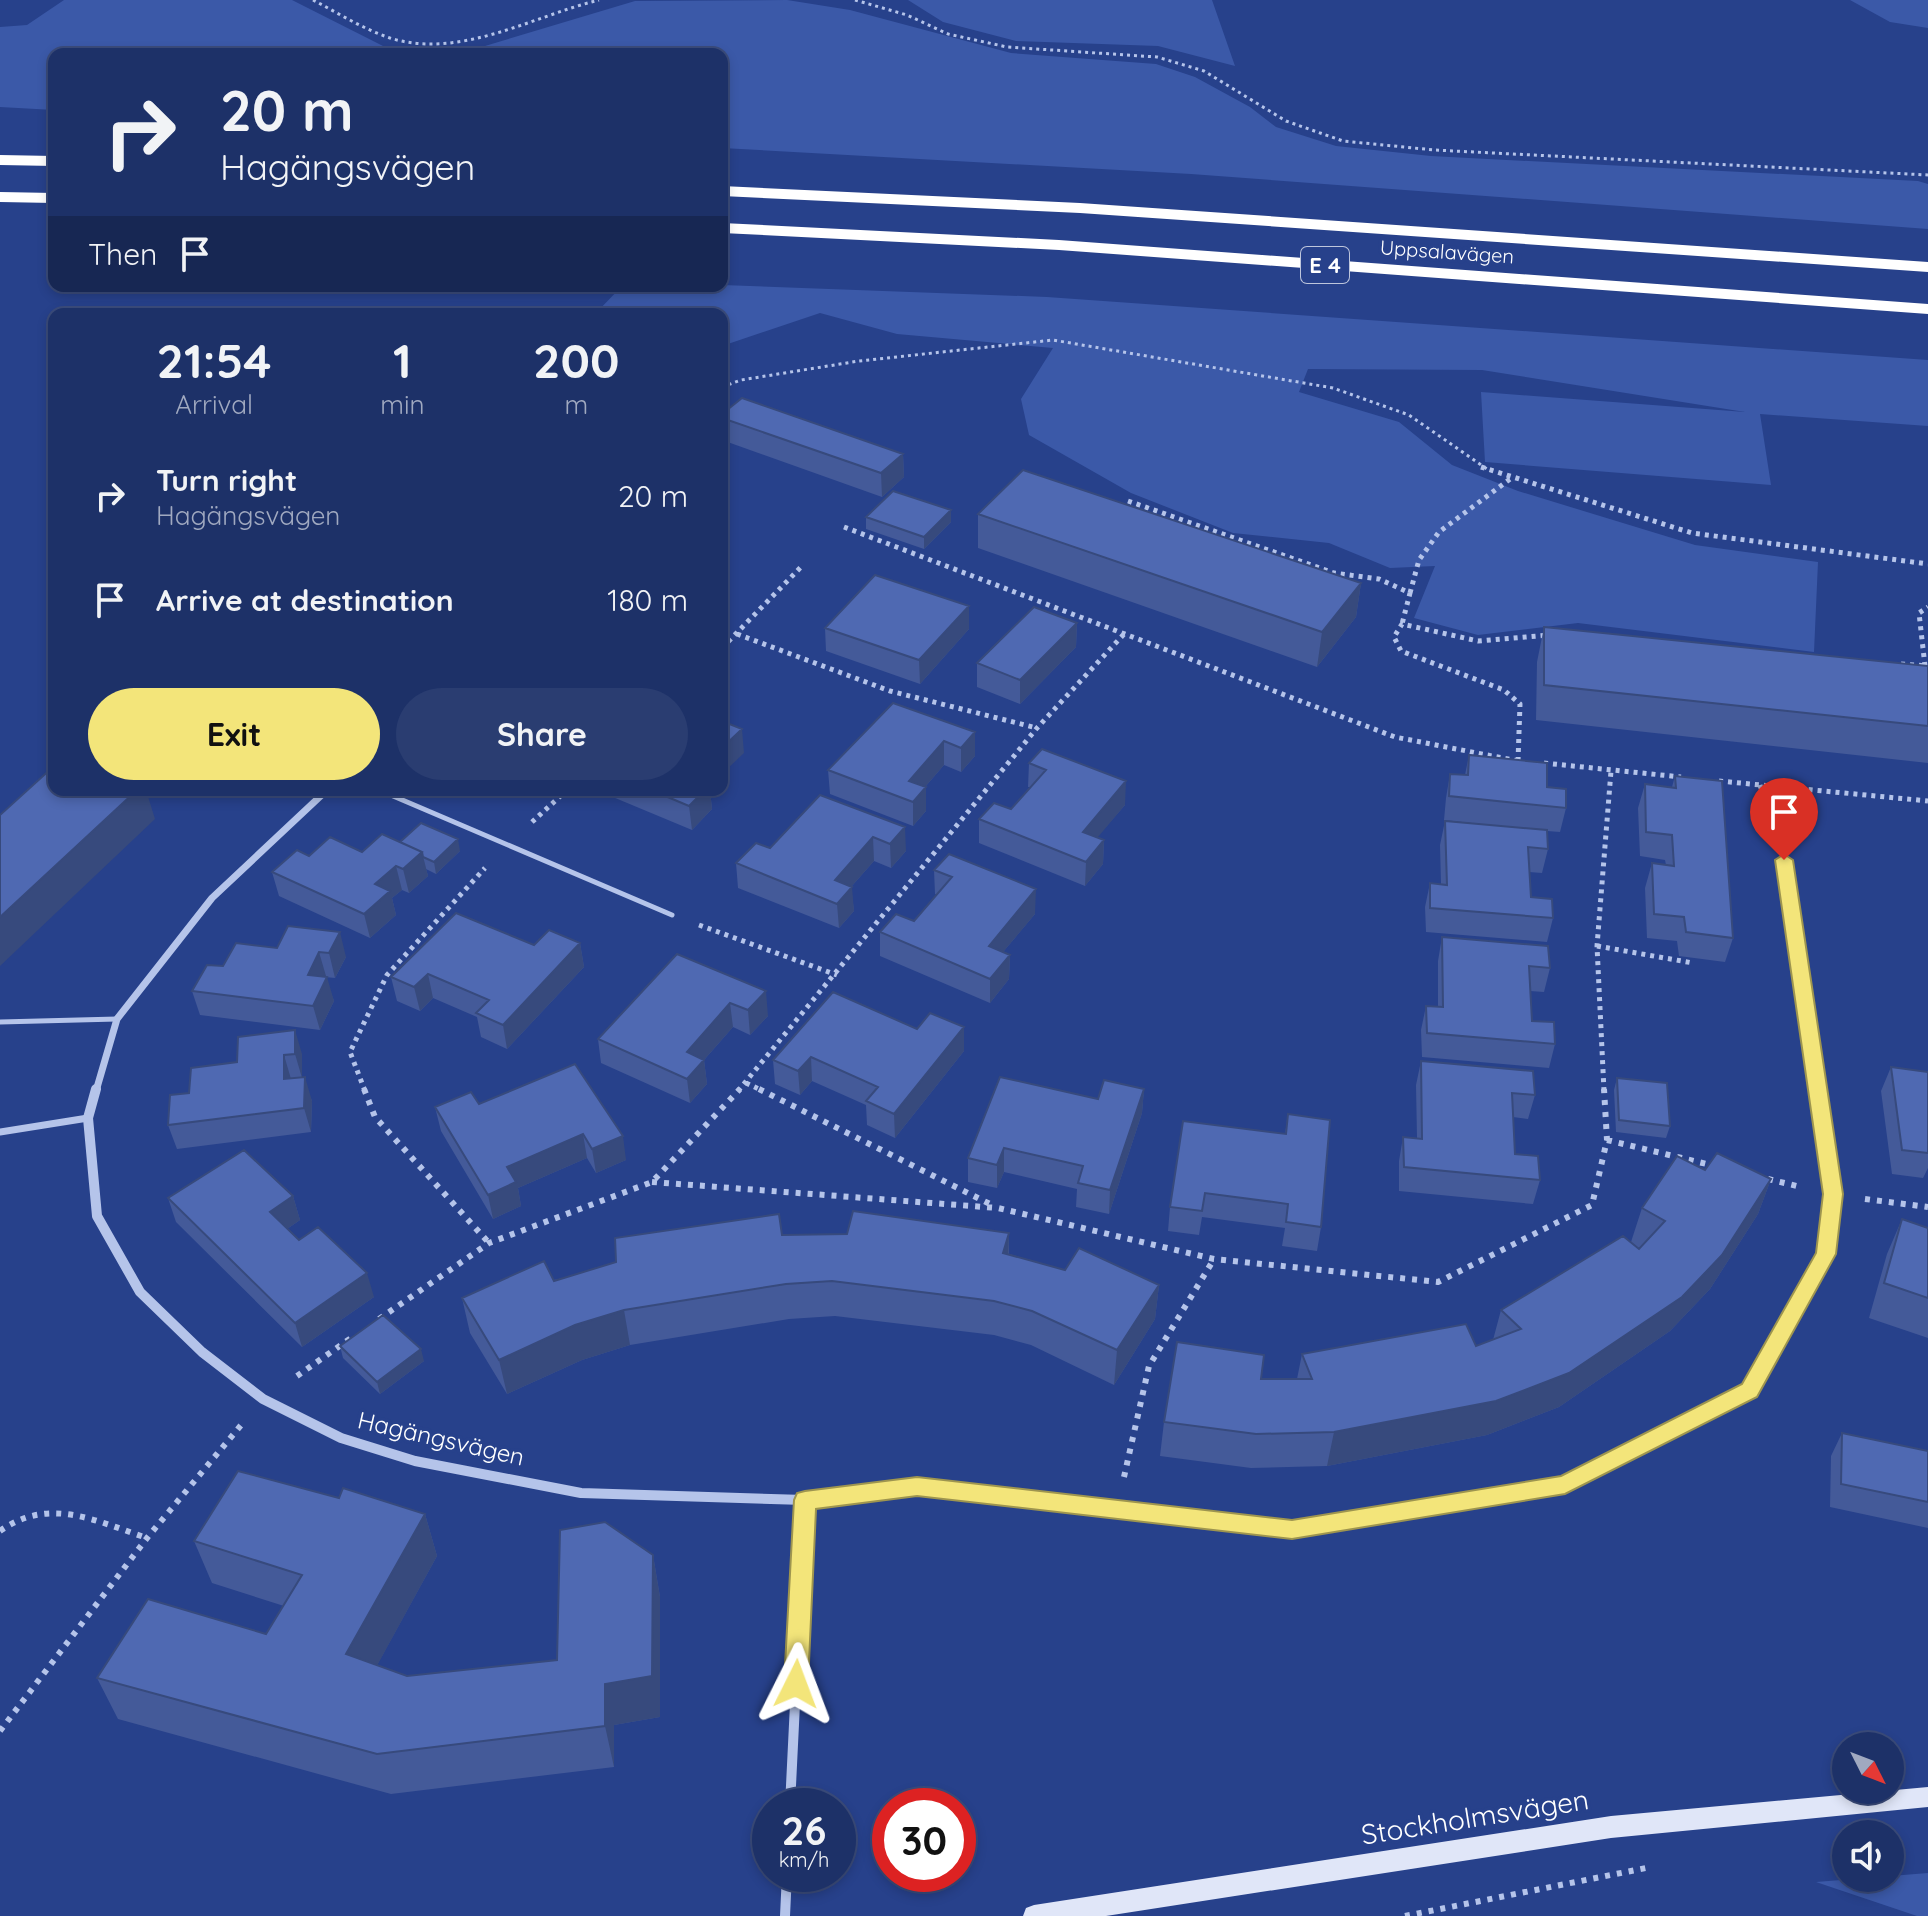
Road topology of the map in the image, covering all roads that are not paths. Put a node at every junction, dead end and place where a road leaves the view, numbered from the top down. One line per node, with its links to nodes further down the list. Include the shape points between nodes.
1 (0, 160): 2 (highway)
2 (48, 161)
3 (728, 191): 7 (highway, Uppsalavägen / E 4, via 1080,208)
4 (0, 197): 5 (highway)
5 (48, 198)
6 (728, 228): 8 (highway, Uppsalavägen / E 4, via 1059,245)
7 (1928, 267)
8 (1928, 309)
9 (321, 796): 13 (street, Hagängsvägen, via 212,898)
10 (393, 796): 12 (lane)
11 (1784, 860): 17 (street, Hagängsvägen, via 1833,1194 1826,1254 1749,1391 1565,1485 1292,1530 917,1487)
12 (672, 915)
13 (117, 1019): 14 (lane); 15 (street, Hagängsvägen)
14 (0, 1022)
15 (88, 1118): 16 (lane); 17 (street, Hagängsvägen, via 97,1216 140,1292 202,1352 263,1399 341,1438 415,1461 581,1493)
16 (0, 1132)
17 (805, 1500): 18 (street)
18 (791, 1788)
19 (1928, 1797): 22 (street, Stockholmsvägen, via 1611,1827)
20 (786, 1892): 21 (street)
21 (785, 1916)
22 (1034, 1916)

